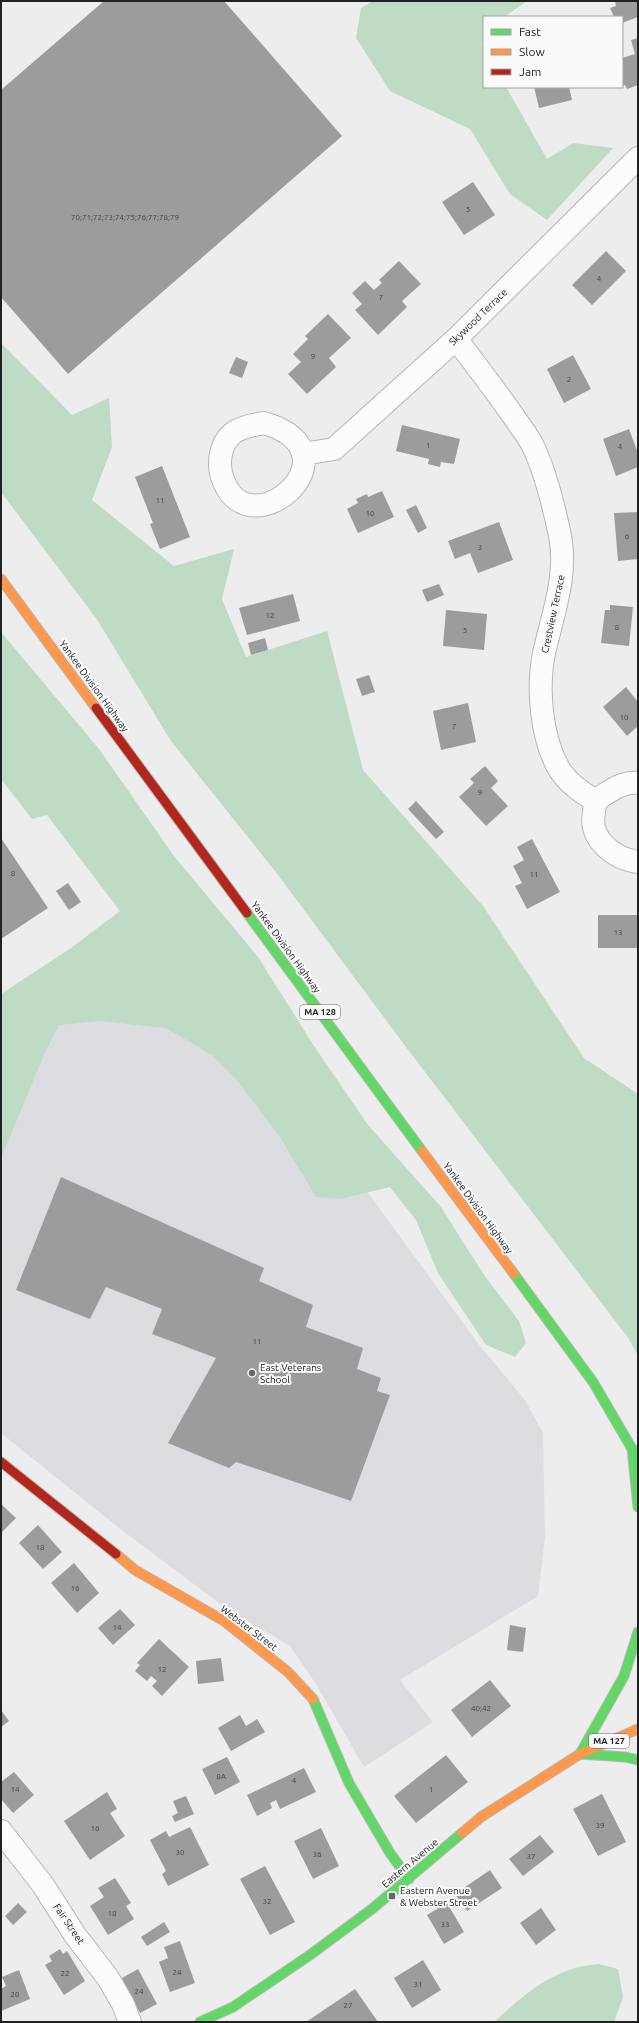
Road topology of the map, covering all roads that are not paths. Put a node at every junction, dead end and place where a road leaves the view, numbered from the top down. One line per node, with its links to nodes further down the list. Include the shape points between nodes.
1 (638, 158): 2 (street, Skywood Terrace)
2 (456, 339): 3 (street, Skywood Terrace, via 334,449); 6 (street, Crestview Terrace, via 532,444 545,478 560,533 562,575 544,654 541,694 544,732 559,768 580,792)
3 (304, 454)
4 (1, 579): 8 (main road, Yankee Division Highway / MA 128, via 593,1382)
5 (638, 783): 6 (street, via 623,784)
6 (596, 801): 7 (street, via 592,819 602,844 617,856)
7 (638, 862)
8 (632, 1448): 9 (main road, MA 128); 11 (main road)
9 (638, 1459)
10 (1, 1462): 17 (main road, Webster Street, via 135,1570 224,1621 288,1672 313,1698 349,1783 390,1853)
11 (638, 1507)
12 (638, 1632): 14 (main road, via 624,1676)
13 (638, 1729): 14 (main road, Eastern Avenue / MA 127)
14 (580, 1754): 15 (main road); 17 (main road, Eastern Avenue / MA 127, via 481,1817)
15 (638, 1760)
16 (1, 1831): 18 (street, Fair Street, via 43,1885 75,1935 108,1978)
17 (409, 1879): 19 (main road, Eastern Avenue / MA 127, via 310,1955 233,2007)
18 (130, 2022)
19 (200, 2022)

